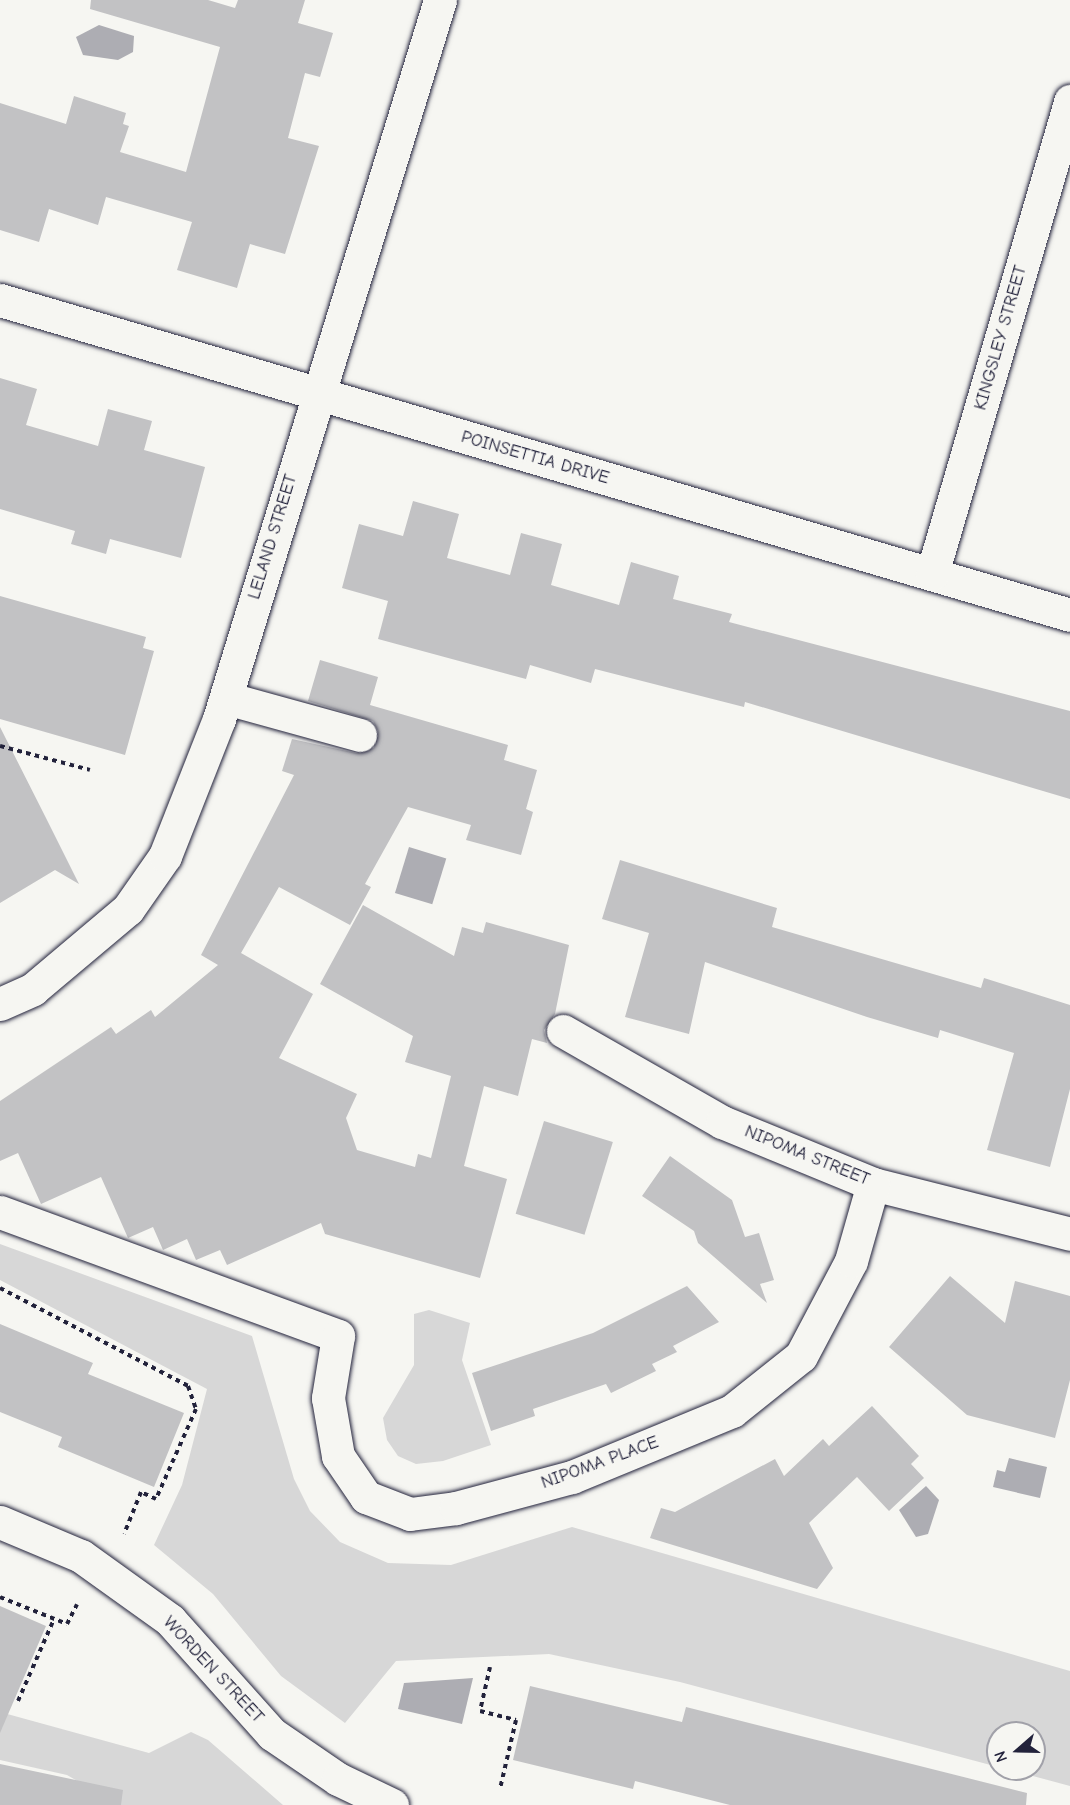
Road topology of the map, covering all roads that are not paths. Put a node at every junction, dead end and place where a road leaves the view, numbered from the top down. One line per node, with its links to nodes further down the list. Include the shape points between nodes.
1 (440, 0): 4 (street, LELAND STREET)
2 (1070, 101): 5 (street, KINGSLEY STREET)
3 (0, 300): 4 (street, POINSETTIA DRIVE)
4 (316, 395): 5 (street, POINSETTIA DRIVE); 7 (street, LELAND STREET)
5 (932, 574): 6 (street, POINSETTIA DRIVE)
6 (1070, 615)
7 (225, 698): 8 (street); 9 (street, LELAND STREET, via 165,856 128,909 33,989)
8 (360, 735)
9 (0, 1004)
10 (563, 1031): 11 (street, NIPOMA STREET, via 722,1122)
11 (873, 1184): 12 (street, NIPOMA PLACE, via 851,1260 801,1356 732,1411 572,1477 435,1512 410,1514 379,1506 354,1486 338,1456 328,1398 338,1336); 13 (street, NIPOMA STREET)
12 (0, 1212)
13 (1070, 1234)
14 (0, 1522): 15 (street, WORDEN STREET, via 90,1562 170,1620 272,1734 338,1779)
15 (392, 1805)

